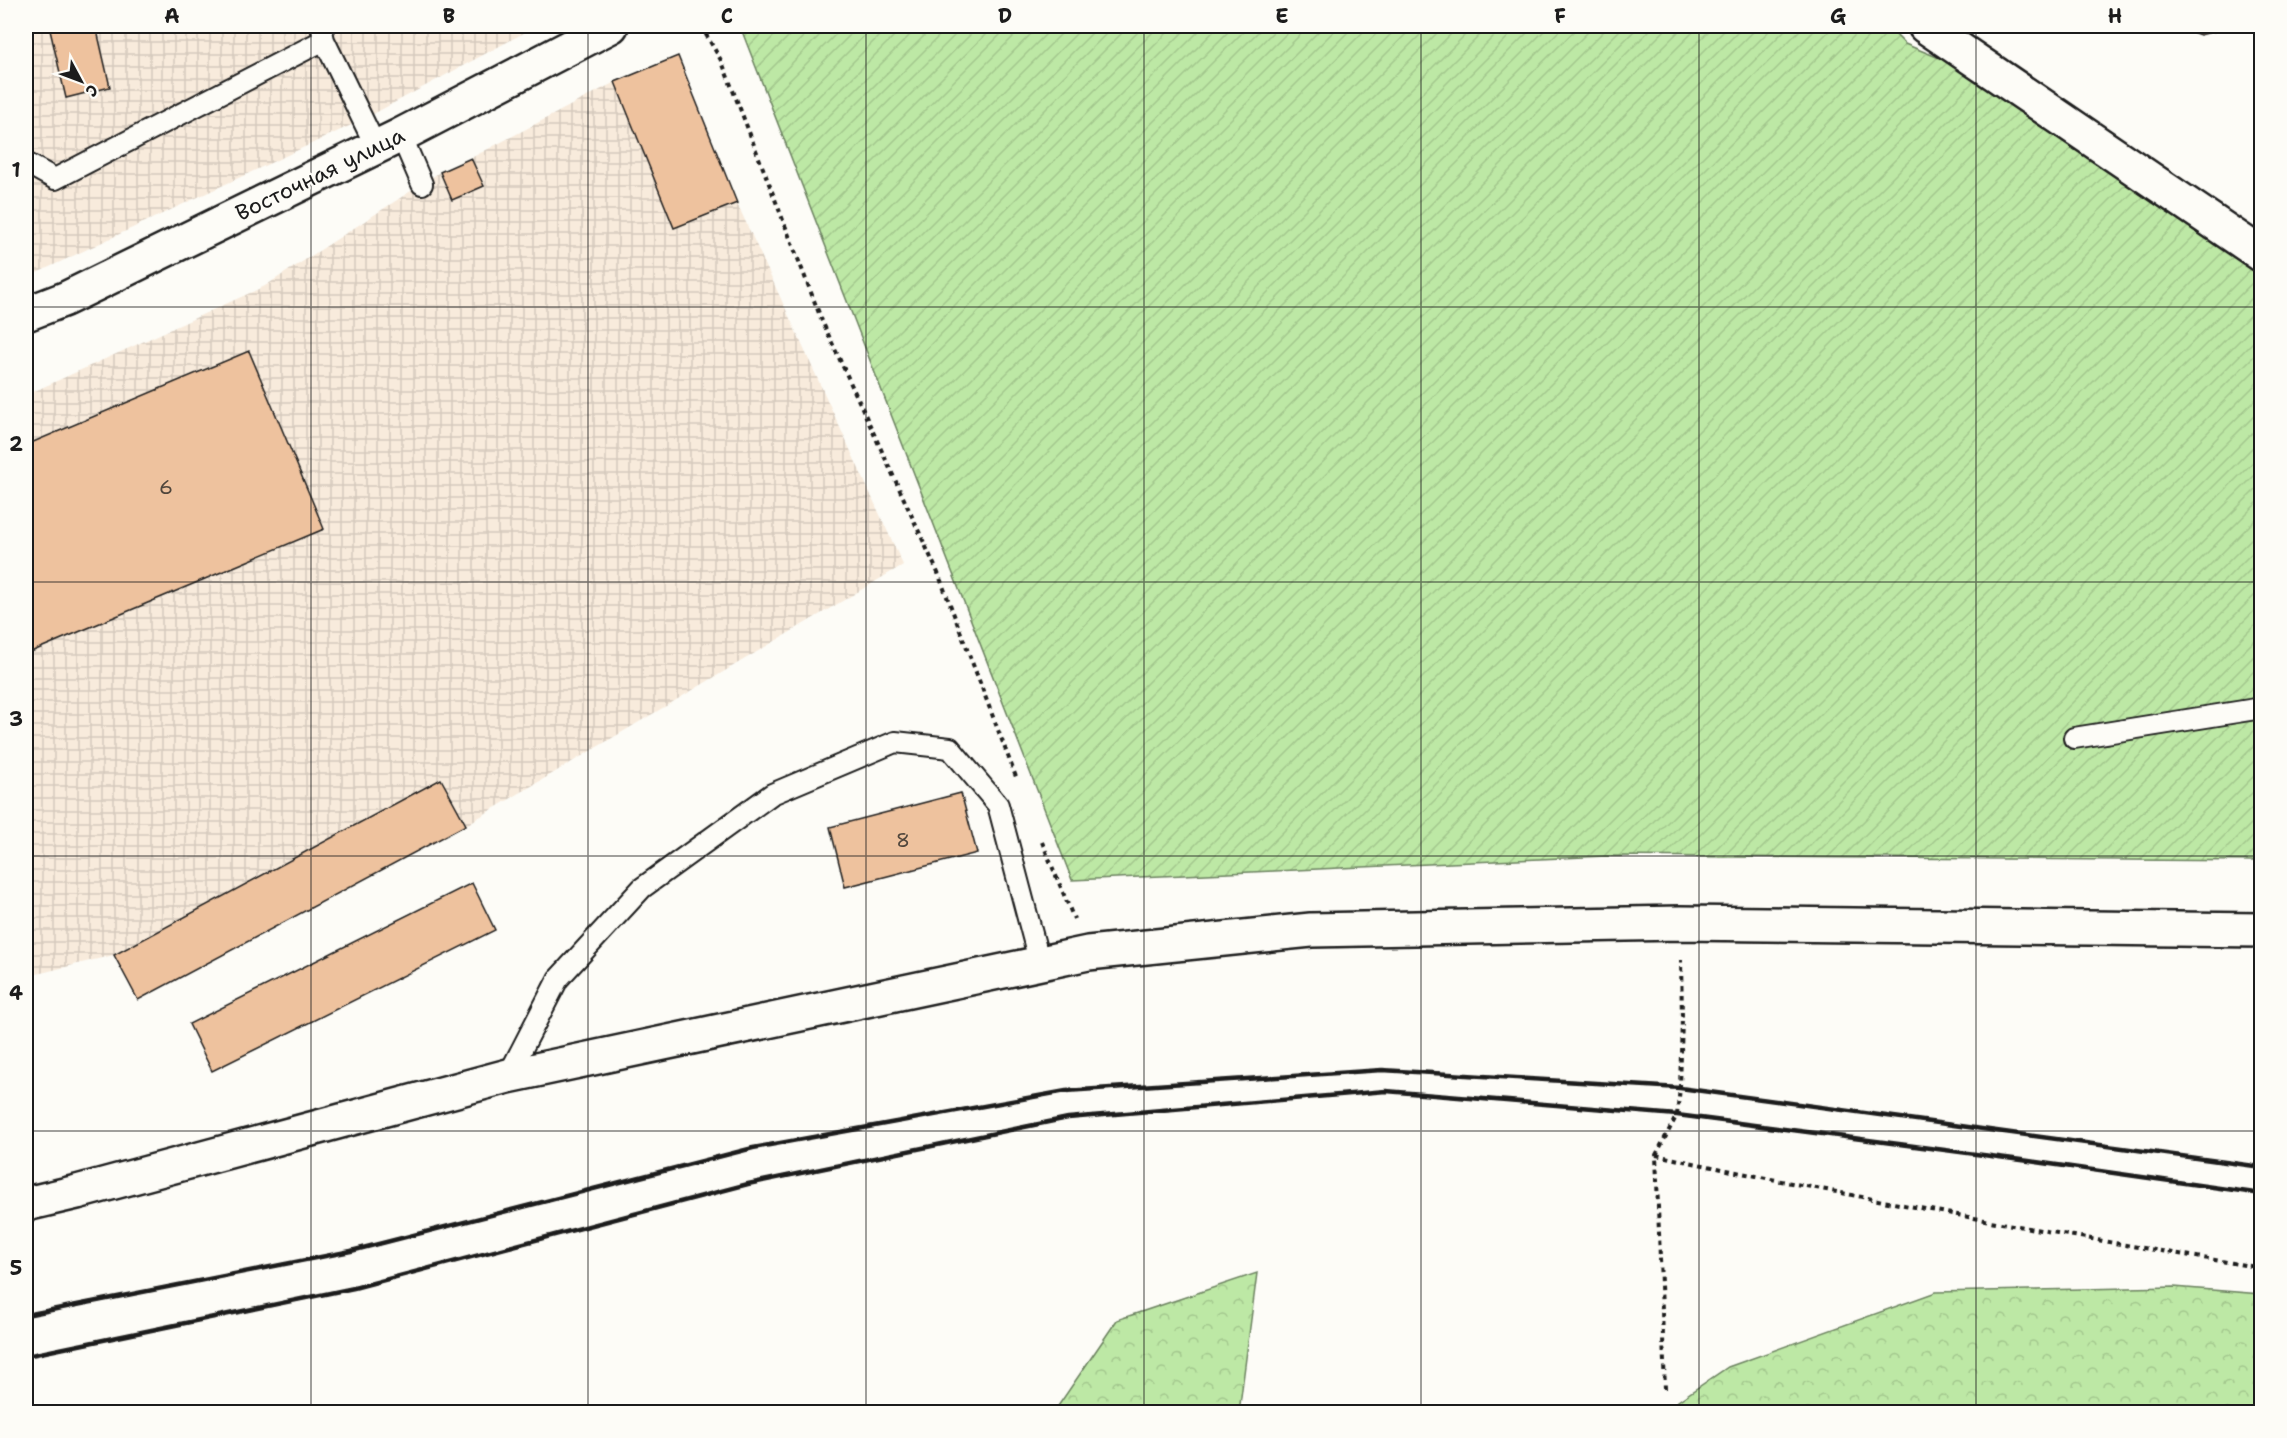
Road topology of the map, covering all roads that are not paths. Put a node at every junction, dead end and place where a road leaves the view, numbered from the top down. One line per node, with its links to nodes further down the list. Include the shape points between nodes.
1 (611, 26): 4 (street, Восточная улица)
2 (1925, 26): 7 (street)
3 (322, 33): 4 (lane); 5 (lane, via 55,179)
4 (389, 141): 6 (lane); 8 (street, Восточная улица, via 65,299)
5 (26, 163)
6 (422, 184)
7 (2262, 255)
8 (26, 314)
9 (2262, 708): 10 (lane)
10 (2074, 738)
11 (2262, 930): 12 (street, via 1681,923 1311,930 1088,953)
12 (1040, 964): 13 (street); 13 (lane, via 998,805 950,748 895,742 772,794 642,888 558,979)
13 (508, 1076): 14 (street)
14 (26, 1204)

